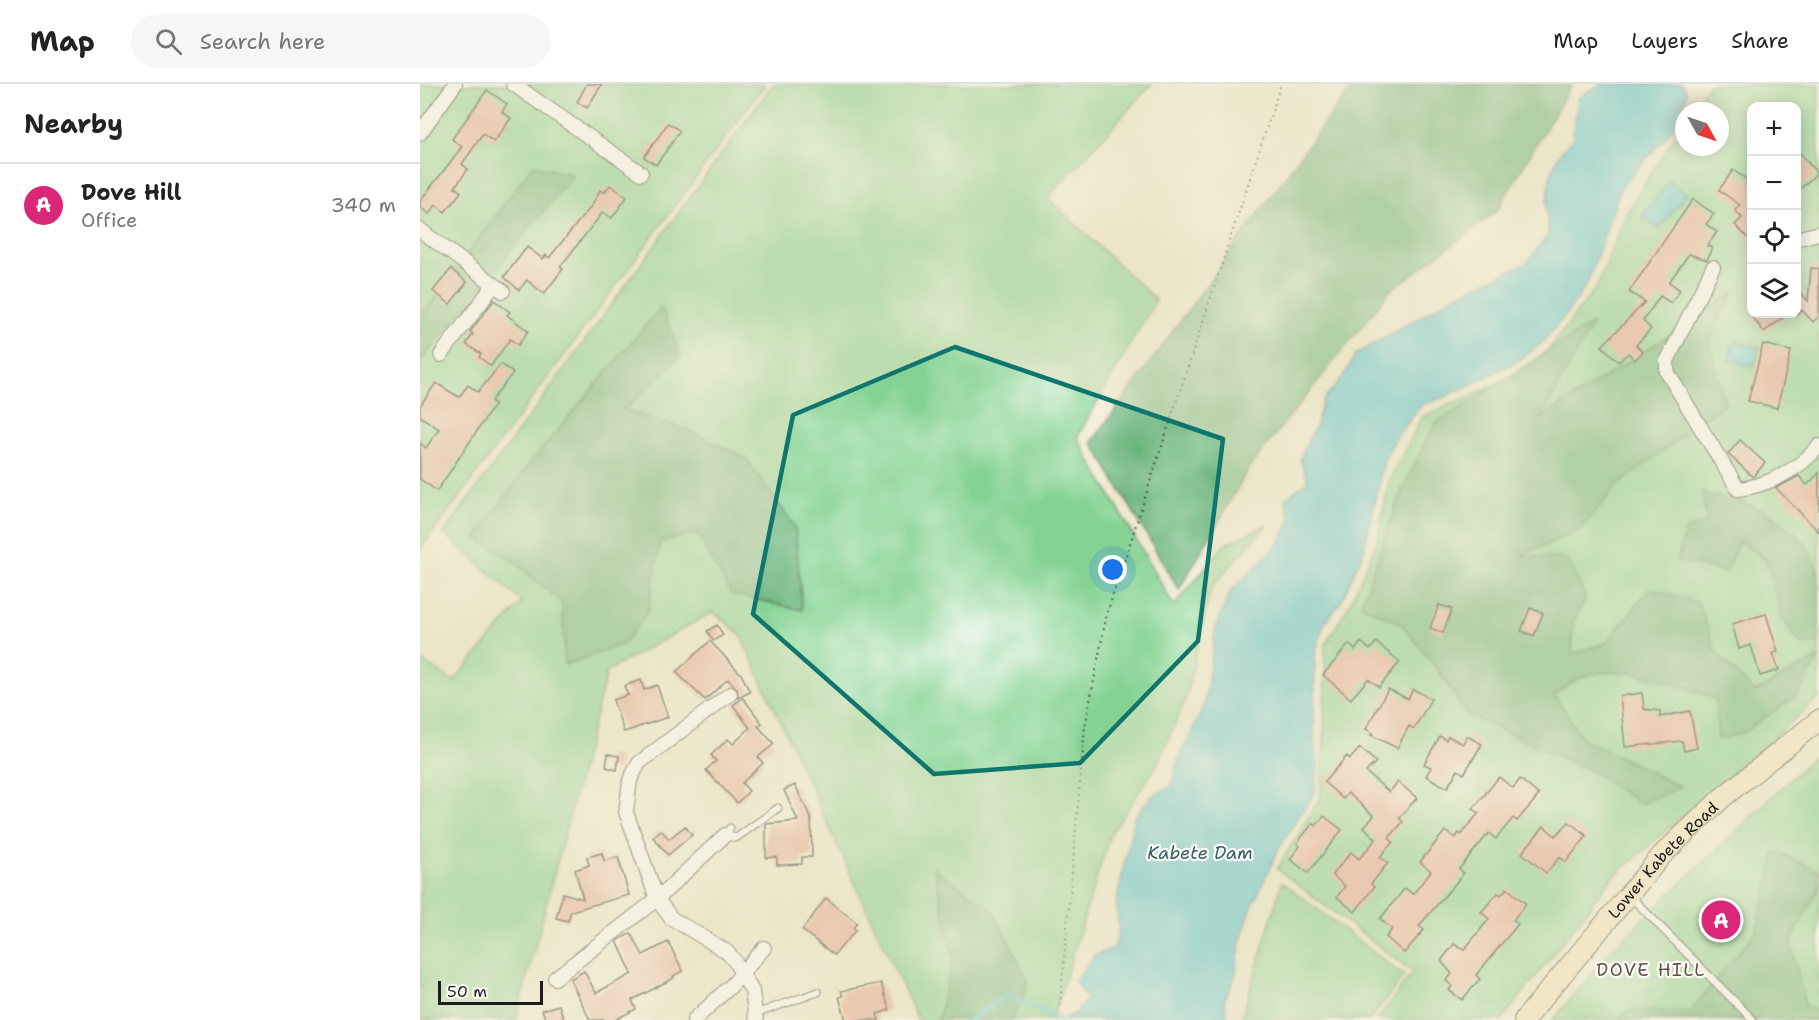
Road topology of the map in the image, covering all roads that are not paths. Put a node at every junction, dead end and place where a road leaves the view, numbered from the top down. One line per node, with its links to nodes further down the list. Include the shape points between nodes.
1 (455, 84): 3 (street)
2 (513, 84): 4 (street)
3 (420, 132)
4 (641, 173)
5 (420, 230): 9 (street, via 498,288)
6 (1819, 233): 7 (street)
7 (1801, 238)
8 (1713, 267): 10 (street, via 1667,361 1667,372 1737,489 1759,486)
9 (441, 355)
10 (1817, 454)
11 (730, 694): 16 (street, via 639,763 630,780 626,812)
12 (1819, 720): 15 (main road, Lower Kabete Road, via 1722,798)
13 (778, 808): 14 (lane, via 736,838)
14 (728, 832): 16 (street)
15 (1628, 893): 23 (main road, Lower Kabete Road); 24 (lane)
16 (657, 899): 18 (street, via 671,918 726,951); 19 (street)
17 (764, 948): 18 (street)
18 (741, 975): 21 (street, via 752,991); 22 (street)
19 (555, 978)
20 (818, 992): 21 (lane)
21 (756, 1017)
22 (694, 1020)
23 (1524, 1020)
24 (1753, 1020)

